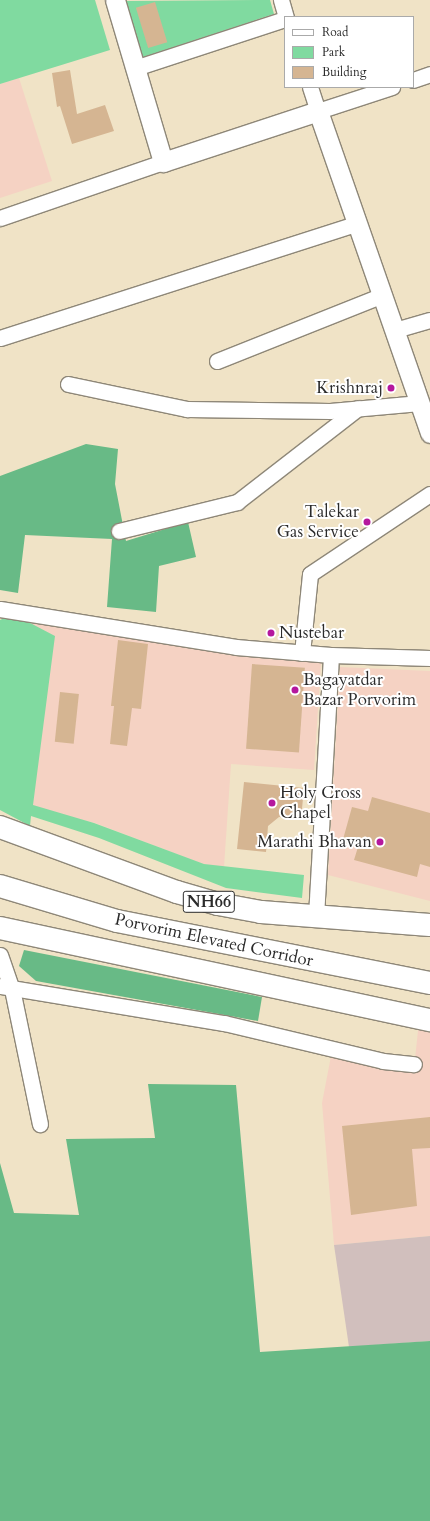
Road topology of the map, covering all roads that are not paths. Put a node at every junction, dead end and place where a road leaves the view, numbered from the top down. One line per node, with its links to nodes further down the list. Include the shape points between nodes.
1 (115, 0): 5 (street)
2 (281, 0): 3 (street)
3 (285, 16)
4 (284, 19): 5 (street)
5 (135, 68): 11 (street)
6 (430, 74): 7 (street)
7 (414, 80)
8 (310, 88): 10 (street)
9 (389, 88): 10 (street)
10 (318, 111): 11 (street); 13 (street)
11 (163, 162): 12 (street)
12 (0, 218)
13 (358, 223): 14 (street); 17 (street)
14 (383, 295): 16 (street); 18 (street)
15 (430, 320): 16 (street)
16 (394, 330): 21 (street)
17 (0, 338)
18 (217, 361)
19 (68, 384): 20 (street, via 188,409 330,411)
20 (358, 408): 21 (street); 23 (street, via 237,502)
21 (426, 417)
22 (430, 494): 25 (street, via 310,574)
23 (119, 531)
24 (0, 609): 25 (street, via 236,647)
25 (302, 653): 26 (street)
26 (331, 655): 27 (street); 30 (street)
27 (430, 658)
28 (0, 827): 30 (main road, NH66, via 177,892 218,904 261,912)
29 (0, 886): 34 (main road, Porvorim Elevated Corridor, via 117,921)
30 (316, 916): 31 (main road, NH66)
31 (430, 925)
32 (0, 928): 36 (main road)
33 (0, 955): 35 (street)
34 (430, 984)
35 (6, 988): 37 (street, via 224,1024 383,1061); 38 (street)
36 (430, 1020)
37 (414, 1064)
38 (40, 1124)

